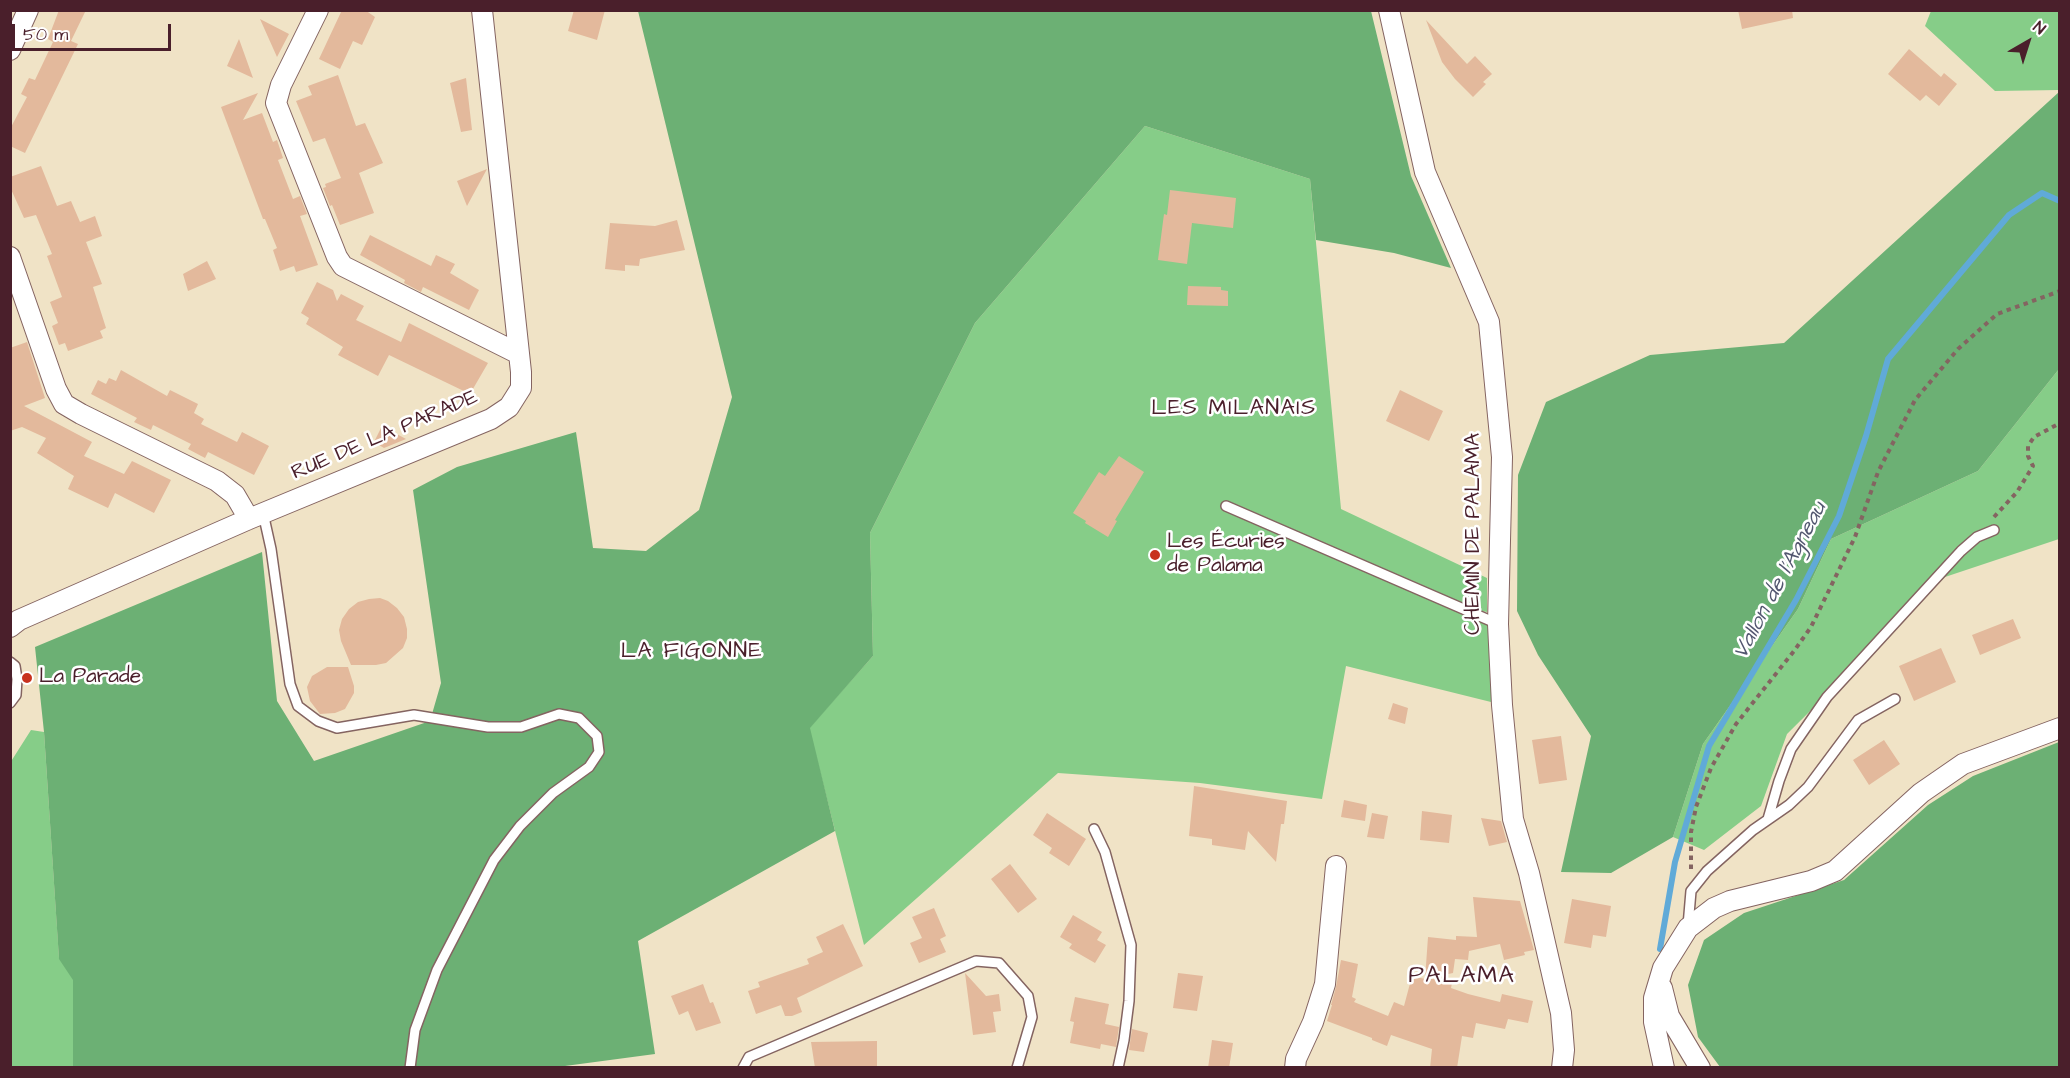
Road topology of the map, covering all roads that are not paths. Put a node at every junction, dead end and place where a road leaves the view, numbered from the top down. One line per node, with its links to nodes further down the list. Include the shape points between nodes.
1 (28, 10): 5 (street)
2 (318, 10): 7 (street, via 276,103 337,256 343,266)
3 (482, 10): 7 (street, RUE DE LA PARADE)
4 (1389, 10): 12 (street, CHEMIN DE PALAMA, via 1425,172 1489,321 1502,457)
5 (10, 50)
6 (10, 257): 9 (street, via 64,404 217,481)
7 (519, 354): 9 (street, RUE DE LA PARADE, via 521,388 509,407 491,419)
8 (1226, 506): 12 (lane)
9 (256, 516): 11 (street, RUE DE LA PARADE); 22 (lane, via 271,549 290,684 298,706 318,721 337,728 414,715 488,727 521,727 559,714 579,718 597,736 598,752 589,767 553,793 494,860 438,970 415,1030)
10 (1994, 530): 17 (lane, via 1977,537 1961,551 1827,697 1791,749)
11 (13, 619)
12 (1498, 624): 27 (street, CHEMIN DE PALAMA, via 1513,819 1561,1014)
13 (10, 662): 15 (lane, via 15,666 17,679 16,695)
14 (1895, 699): 17 (lane, via 1857,720 1808,787)
15 (10, 703)
16 (2060, 728): 20 (street, via 1963,764 1921,793 1835,871 1731,901 1714,908)
17 (1768, 819): 20 (lane, via 1707,871 1690,891)
18 (1094, 829): 25 (lane, via 1105,852 1131,945 1125,1040)
19 (1336, 866): 26 (street, via 1325,984)
20 (1688, 928): 21 (street)
21 (1659, 976): 28 (street, via 1654,1022); 29 (street, via 1669,1016)
22 (410, 1068)
23 (743, 1068): 24 (lane, via 749,1057 976,961 999,963 1028,996 1032,1017)
24 (1017, 1068)
25 (1118, 1068)
26 (1295, 1068)
27 (1562, 1068)
28 (1664, 1068)
29 (1700, 1068)

